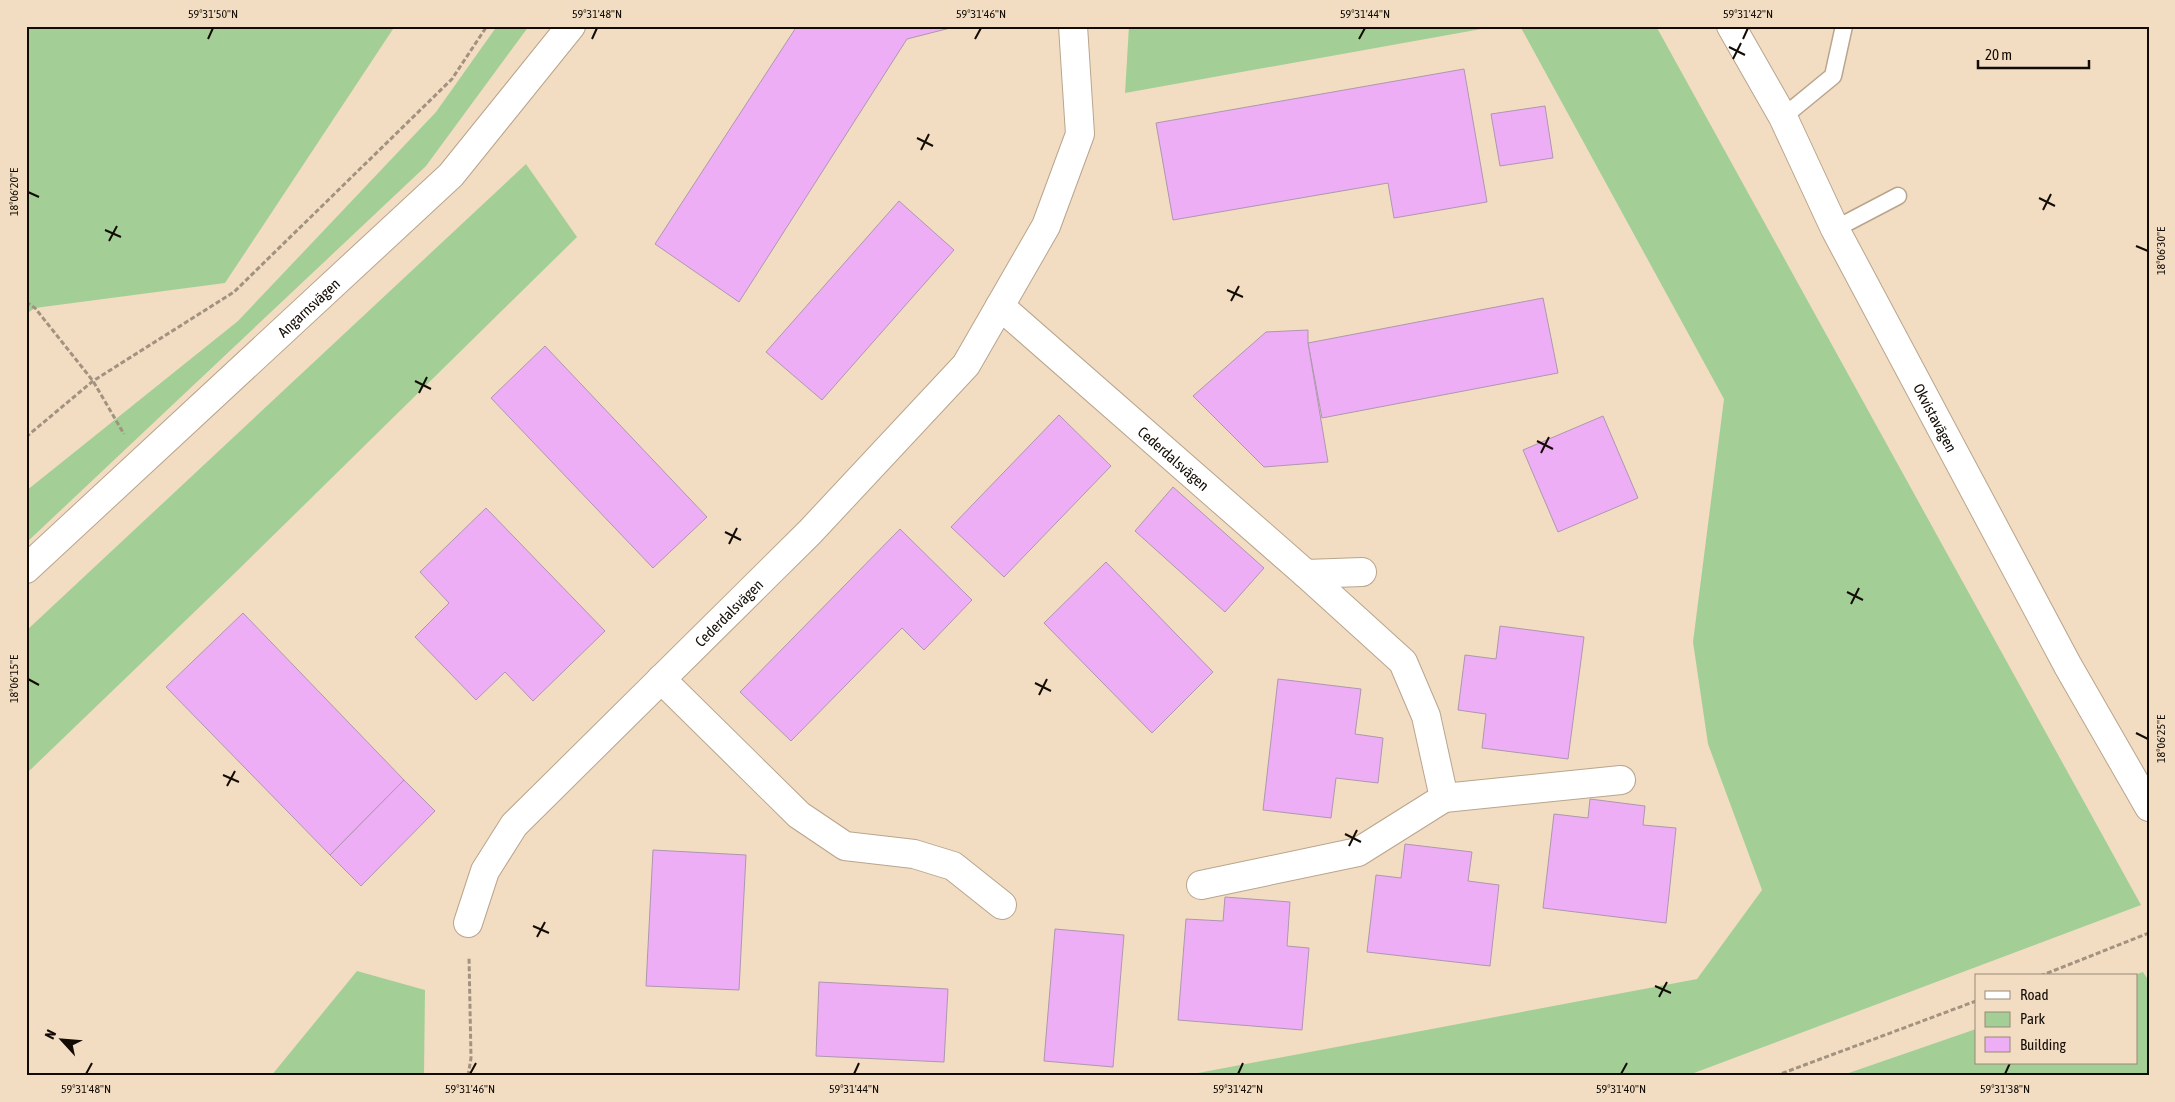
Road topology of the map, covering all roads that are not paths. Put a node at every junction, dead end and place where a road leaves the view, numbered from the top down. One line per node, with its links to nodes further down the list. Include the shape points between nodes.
1 (571, 26): 9 (street, Angarnsvägen, via 451,175)
2 (1073, 26): 8 (street, Cederdalsvägen, via 1080,134 1046,226)
3 (1731, 26): 5 (street, Okvistavägen)
4 (1844, 26): 5 (lane, via 1833,76)
5 (1783, 117): 7 (street, Okvistavägen)
6 (1898, 196): 7 (lane)
7 (1835, 229): 15 (street, Okvistavägen, via 2068,666)
8 (1000, 306): 11 (street, Cederdalsvägen); 12 (street, Cederdalsvägen, via 966,365 810,532)
9 (26, 569)
10 (1362, 572): 11 (street)
11 (1306, 574): 14 (street, Cederdalsvägen, via 1402,662 1426,716)
12 (661, 679): 17 (street, via 799,815 844,846 914,854 953,866); 18 (street, Cederdalsvägen, via 514,825 485,871)
13 (1621, 780): 14 (street)
14 (1444, 798): 16 (street, via 1358,852)
15 (2149, 806)
16 (1201, 886)
17 (1002, 905)
18 (468, 923)

